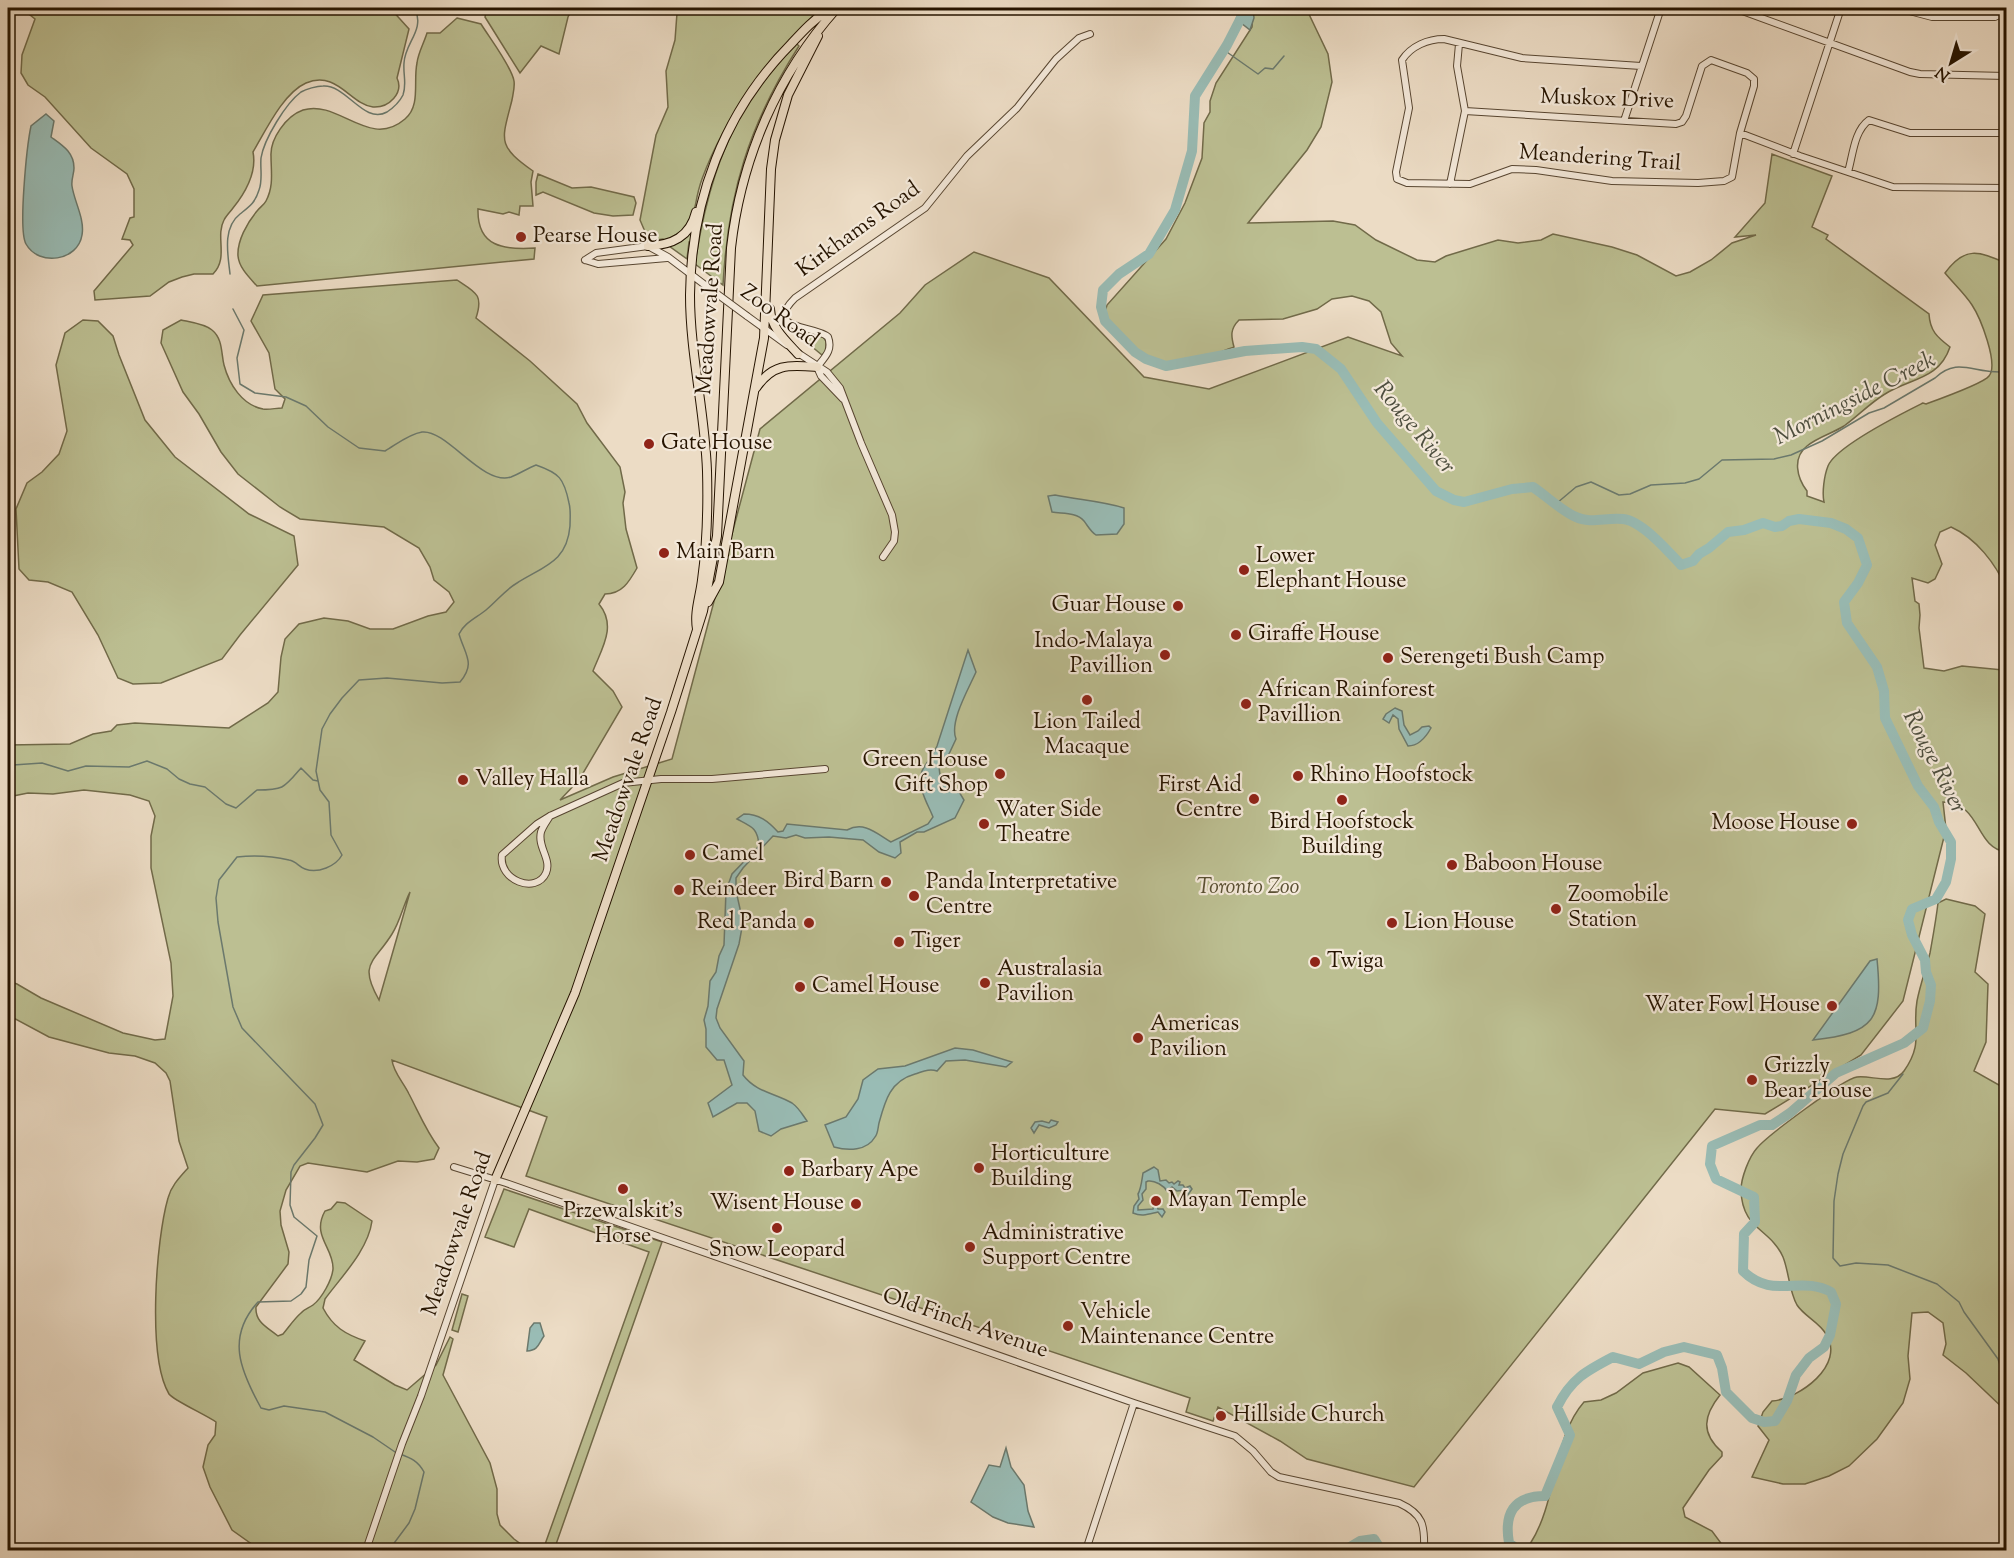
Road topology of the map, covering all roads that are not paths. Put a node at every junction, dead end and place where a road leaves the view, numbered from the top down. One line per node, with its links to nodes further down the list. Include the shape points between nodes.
1 (831, 8): 22 (main road, via 819,15 757,83)
2 (837, 8): 10 (main road, Meadowvale Road)
3 (1661, 8): 14 (street)
4 (1734, 8): 13 (street)
5 (1841, 8): 13 (street)
6 (1898, 8): 9 (street)
7 (2004, 8): 9 (street, via 1995,17)
8 (1944, 9): 9 (street)
9 (1942, 17)
10 (823, 24): 27 (main road, via 788,94 777,131 771,169); 34 (main road, Meadowvale Road, via 791,70 760,130 735,214 717,536)
11 (1090, 34): 31 (street, Kirkhams Road, via 1079,38 1056,59 1017,108 967,156 925,208 787,306 786,319 790,324 828,337 830,350)
12 (1459, 44): 14 (street, Meandering Trail, via 1522,58); 16 (street, via 1457,66); 23 (street, Meandering Trail, via 1431,39 1402,60 1409,108 1396,176 1407,183)
13 (1829, 44): 15 (street, via 1920,75); 20 (street)
14 (1641, 66): 17 (street)
15 (2007, 76)
16 (1466, 111): 17 (street, Muskox Drive); 23 (street)
17 (1624, 121): 18 (street, Muskox Drive, via 1682,122 1702,66 1711,60 1754,78)
18 (1740, 133): 20 (street); 23 (street, Meandering Trail, via 1732,177 1724,182 1612,181 1512,169 1470,184)
19 (2007, 133): 21 (street, via 1910,133 1869,120 1858,135)
20 (1793, 153): 21 (street)
21 (1848, 172): 24 (street, via 1893,187)
22 (709, 174): 25 (main road, via 686,233 664,245); 28 (main road)
23 (1450, 184)
24 (2007, 188)
25 (648, 246): 26 (street, Zoo Road); 26 (street, via 596,253 585,260 598,264)
26 (668, 257): 28 (street, Zoo Road)
27 (768, 272): 29 (main road); 30 (main road, via 773,324)
28 (692, 275): 29 (street, Zoo Road, bridge); 35 (main road, via 692,343 707,470)
29 (765, 329): 30 (street, Zoo Road); 32 (main road)
30 (798, 354): 31 (street, Zoo Road)
31 (817, 367): 32 (main road, via 783,366 765,377); 33 (street, Zoo Road, via 846,402 892,515 894,541)
32 (753, 392): 34 (main road, via 719,582)
33 (883, 557)
34 (704, 611): 35 (main road, Meadowvale Road)
35 (697, 632): 37 (main road, Meadowvale Road)
36 (825, 769): 37 (street)
37 (648, 780): 38 (street, via 616,785); 40 (main road, Meadowvale Road, via 575,993)
38 (550, 816): 38 (street, via 502,855 505,872 515,880 536,882 546,873 548,862 540,833)
39 (454, 1167): 40 (street, Old Finch Avenue)
40 (495, 1180): 41 (street, Old Finch Avenue); 42 (street, Meadowvale Road)
41 (1134, 1403): 43 (street); 44 (street, Old Finch Avenue, via 1235,1436 1279,1477 1399,1503 1411,1509 1422,1523)
42 (366, 1551)
43 (1086, 1551)
44 (1424, 1551)

